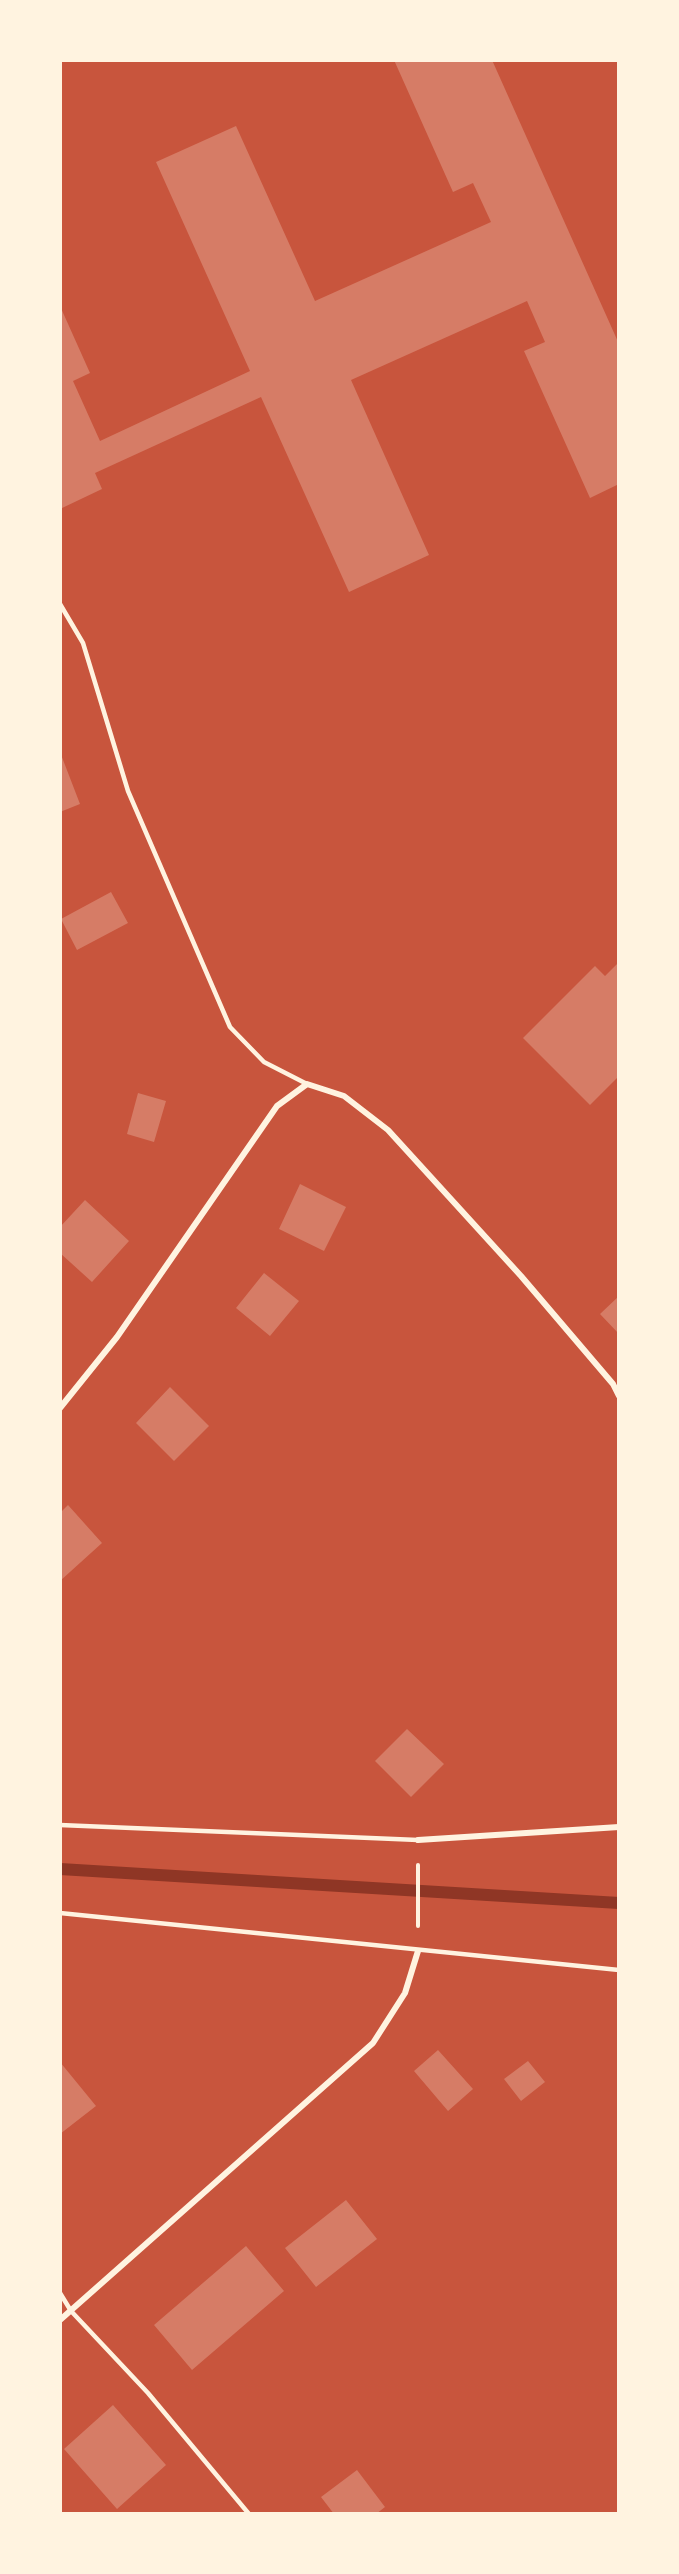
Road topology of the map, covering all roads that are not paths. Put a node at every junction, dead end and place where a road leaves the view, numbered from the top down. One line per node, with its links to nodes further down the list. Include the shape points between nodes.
1 (60, 604): 2 (lane, via 83,643 128,791 230,1027 264,1062)
2 (307, 1084): 3 (street, via 344,1096 388,1130 521,1276); 4 (street, via 277,1106 117,1337)
3 (619, 1396)
4 (60, 1408)
5 (60, 1825): 7 (lane)
6 (619, 1827): 7 (street)
7 (418, 1840)
8 (60, 1913): 9 (lane)
9 (417, 1951): 10 (lane); 12 (street, via 405,1994 373,2043)
10 (619, 1970)
11 (60, 2293): 12 (lane)
12 (71, 2311): 13 (street); 14 (lane, via 148,2393)
13 (60, 2320)
14 (249, 2514)

